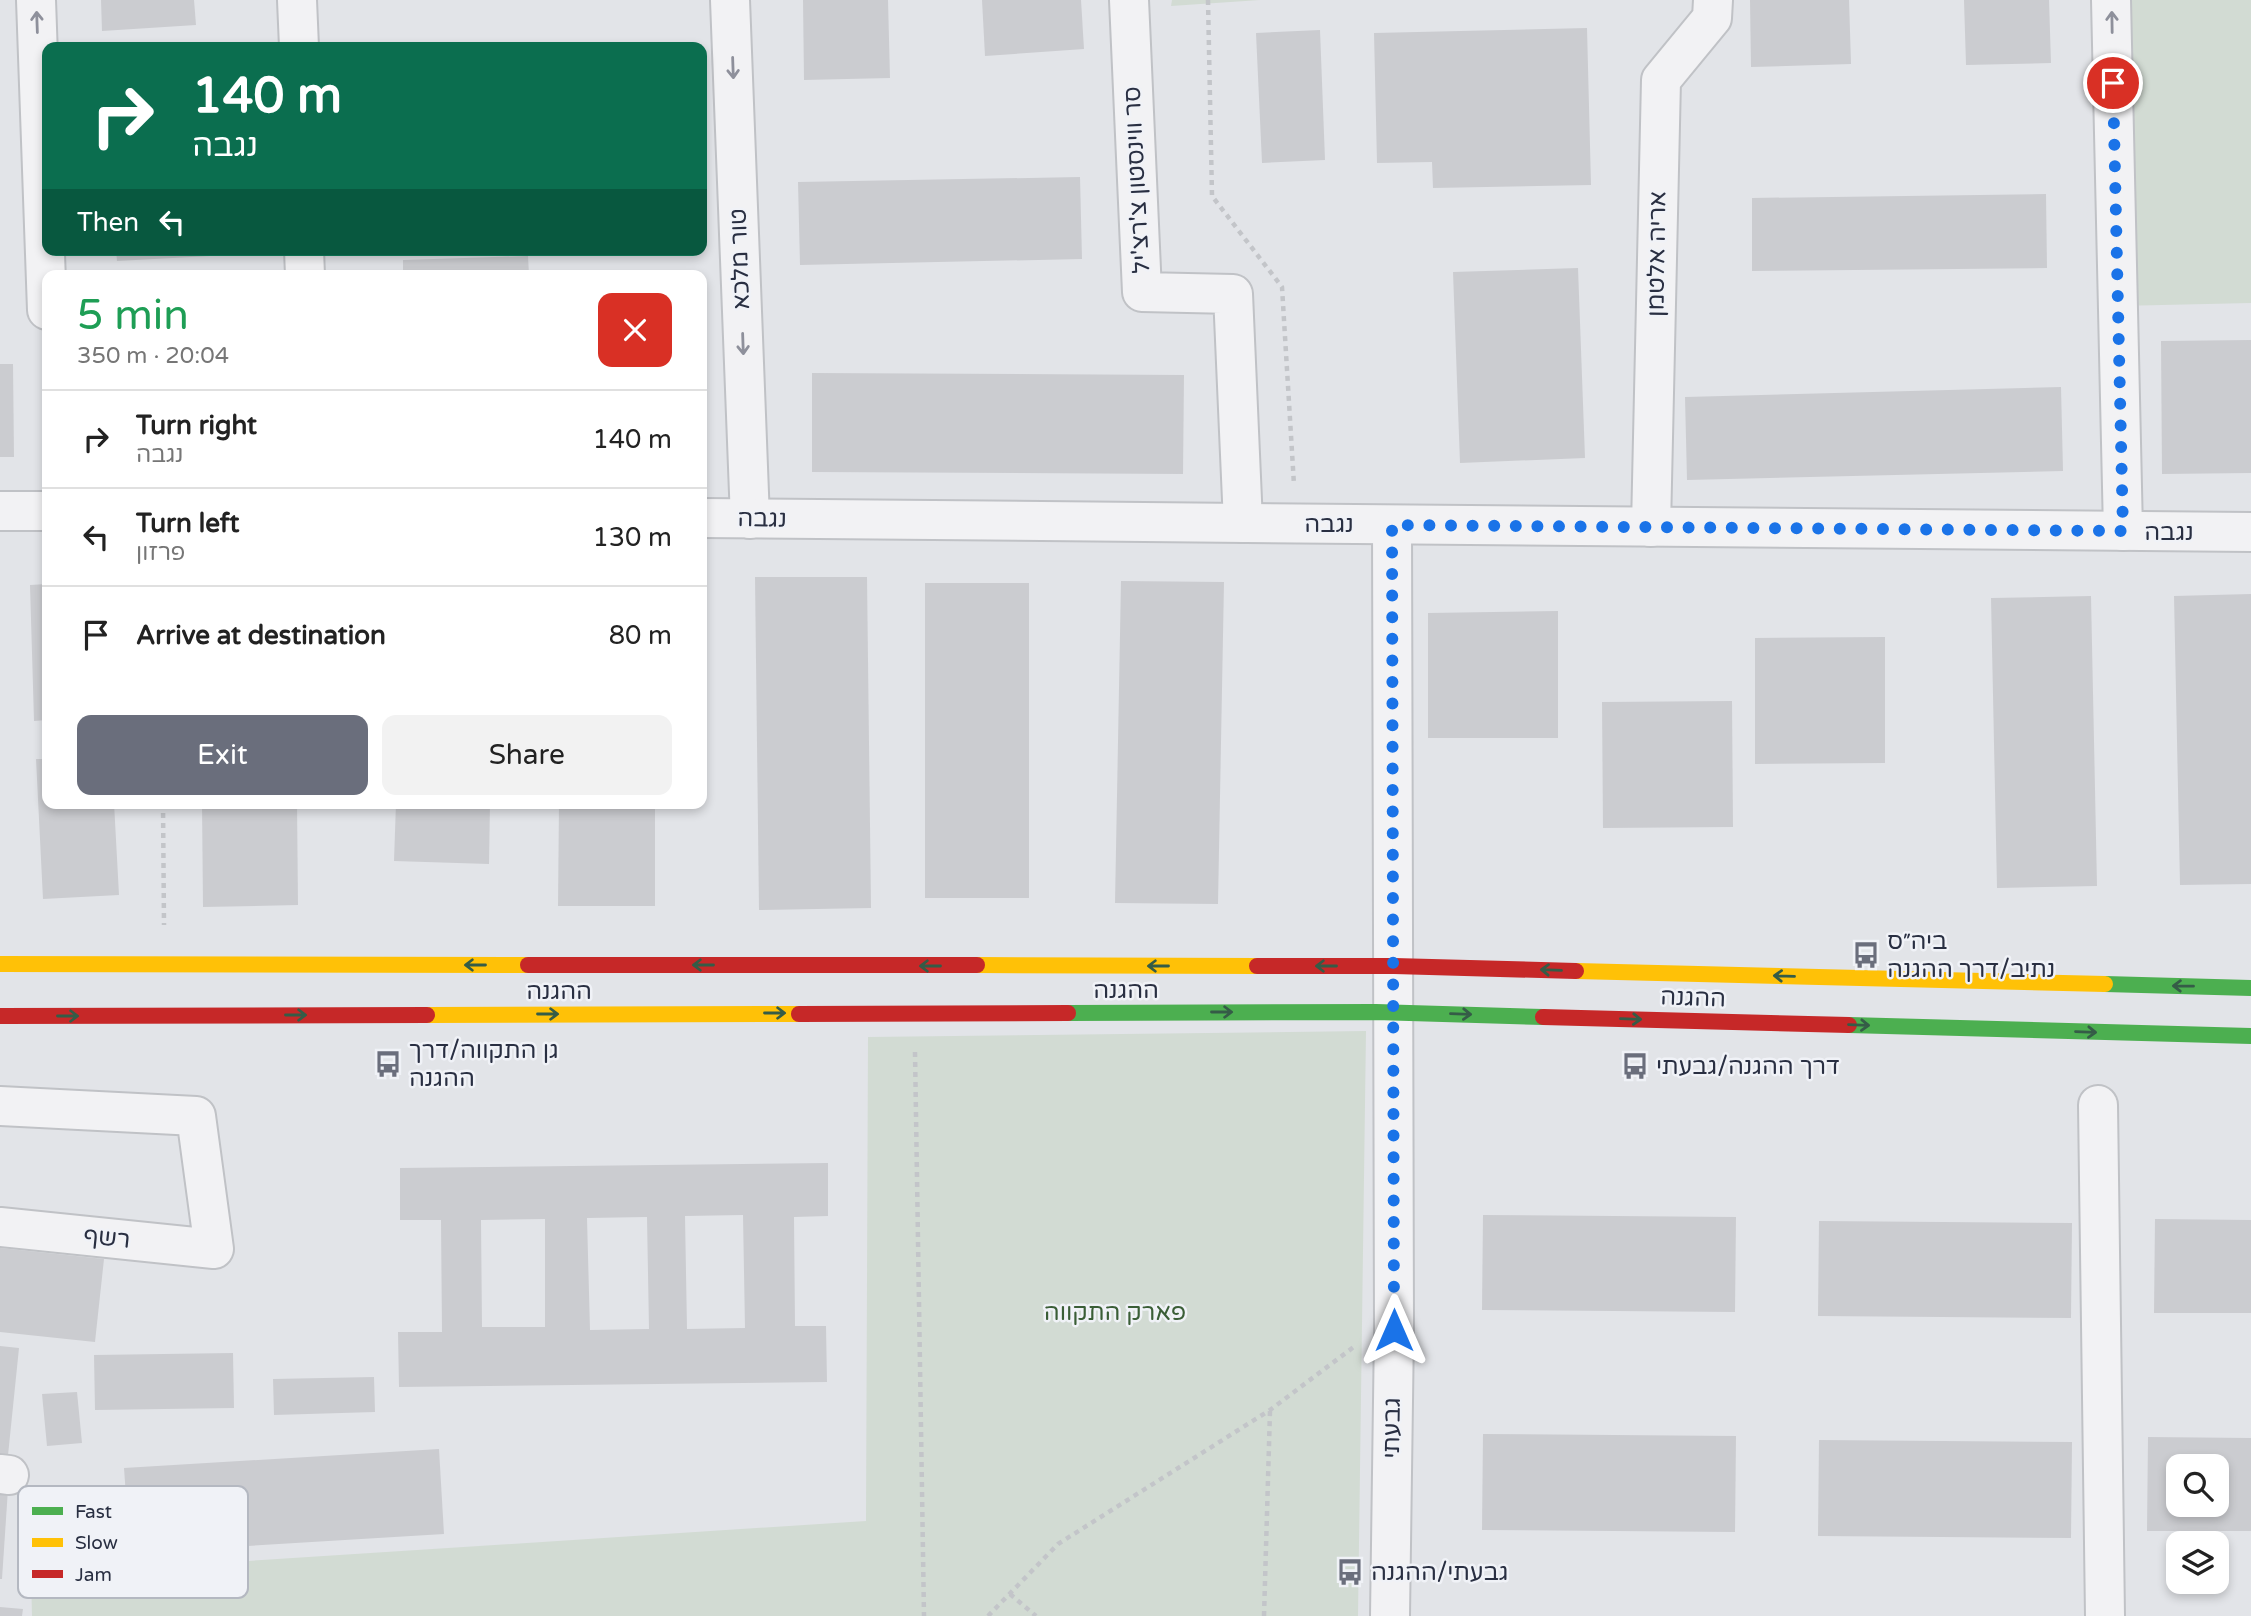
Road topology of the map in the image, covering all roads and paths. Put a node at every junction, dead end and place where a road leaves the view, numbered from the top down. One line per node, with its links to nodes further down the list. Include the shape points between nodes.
1 (36, 0): 8 (street, one-way to 1)
2 (297, 0): 7 (street)
3 (730, 0): 12 (street, טור מלכא, one-way to 12)
4 (1129, 0): 13 (street, סר ווינסטון צ'רצ'יל, via 1142,292 1233,294)
5 (1713, 0): 15 (street, אריה אלטמן, via 1712,18 1661,80)
6 (2112, 0): 16 (street, one-way to 6)
7 (299, 42)
8 (42, 169)
9 (0, 511): 10 (street)
10 (42, 512)
11 (707, 518): 12 (street, נגבה)
12 (750, 519): 13 (street, נגבה)
13 (1243, 523): 14 (street, נגבה)
14 (1392, 525): 15 (street, נגבה); 21 (street, גבעתי)
15 (1651, 527): 16 (street, נגבה)
16 (2123, 531): 17 (street, נגבה)
17 (2251, 532)
18 (163, 809): 20 (path)
19 (0, 964): 20 (street, ההגנה)
20 (164, 964): 21 (street, ההגנה, one-way to 20)
21 (1394, 966): 22 (street, ההגנה, one-way to 21); 23 (street, גבעתי)
22 (2251, 988)
23 (1393, 1012): 24 (street, ההגנה, one-way to 23); 26 (street, ההגנה, one-way to 26); 30 (street, גבעתי)
24 (915, 1013): 25 (street, ההגנה, one-way to 24); 33 (path)
25 (0, 1016)
26 (2251, 1036)
27 (2098, 1105): 38 (street)
28 (0, 1106): 29 (street, רשף, via 196,1116 214,1249)
29 (0, 1227)
30 (1394, 1330): 31 (path, via 1375,1331); 37 (street, גבעתי)
31 (1270, 1410): 32 (path, via 1058,1544); 36 (path)
32 (1010, 1594): 34 (path); 35 (path)
33 (924, 1616)
34 (988, 1616)
35 (1036, 1616)
36 (1264, 1616)
37 (1390, 1616)
38 (2105, 1616)

